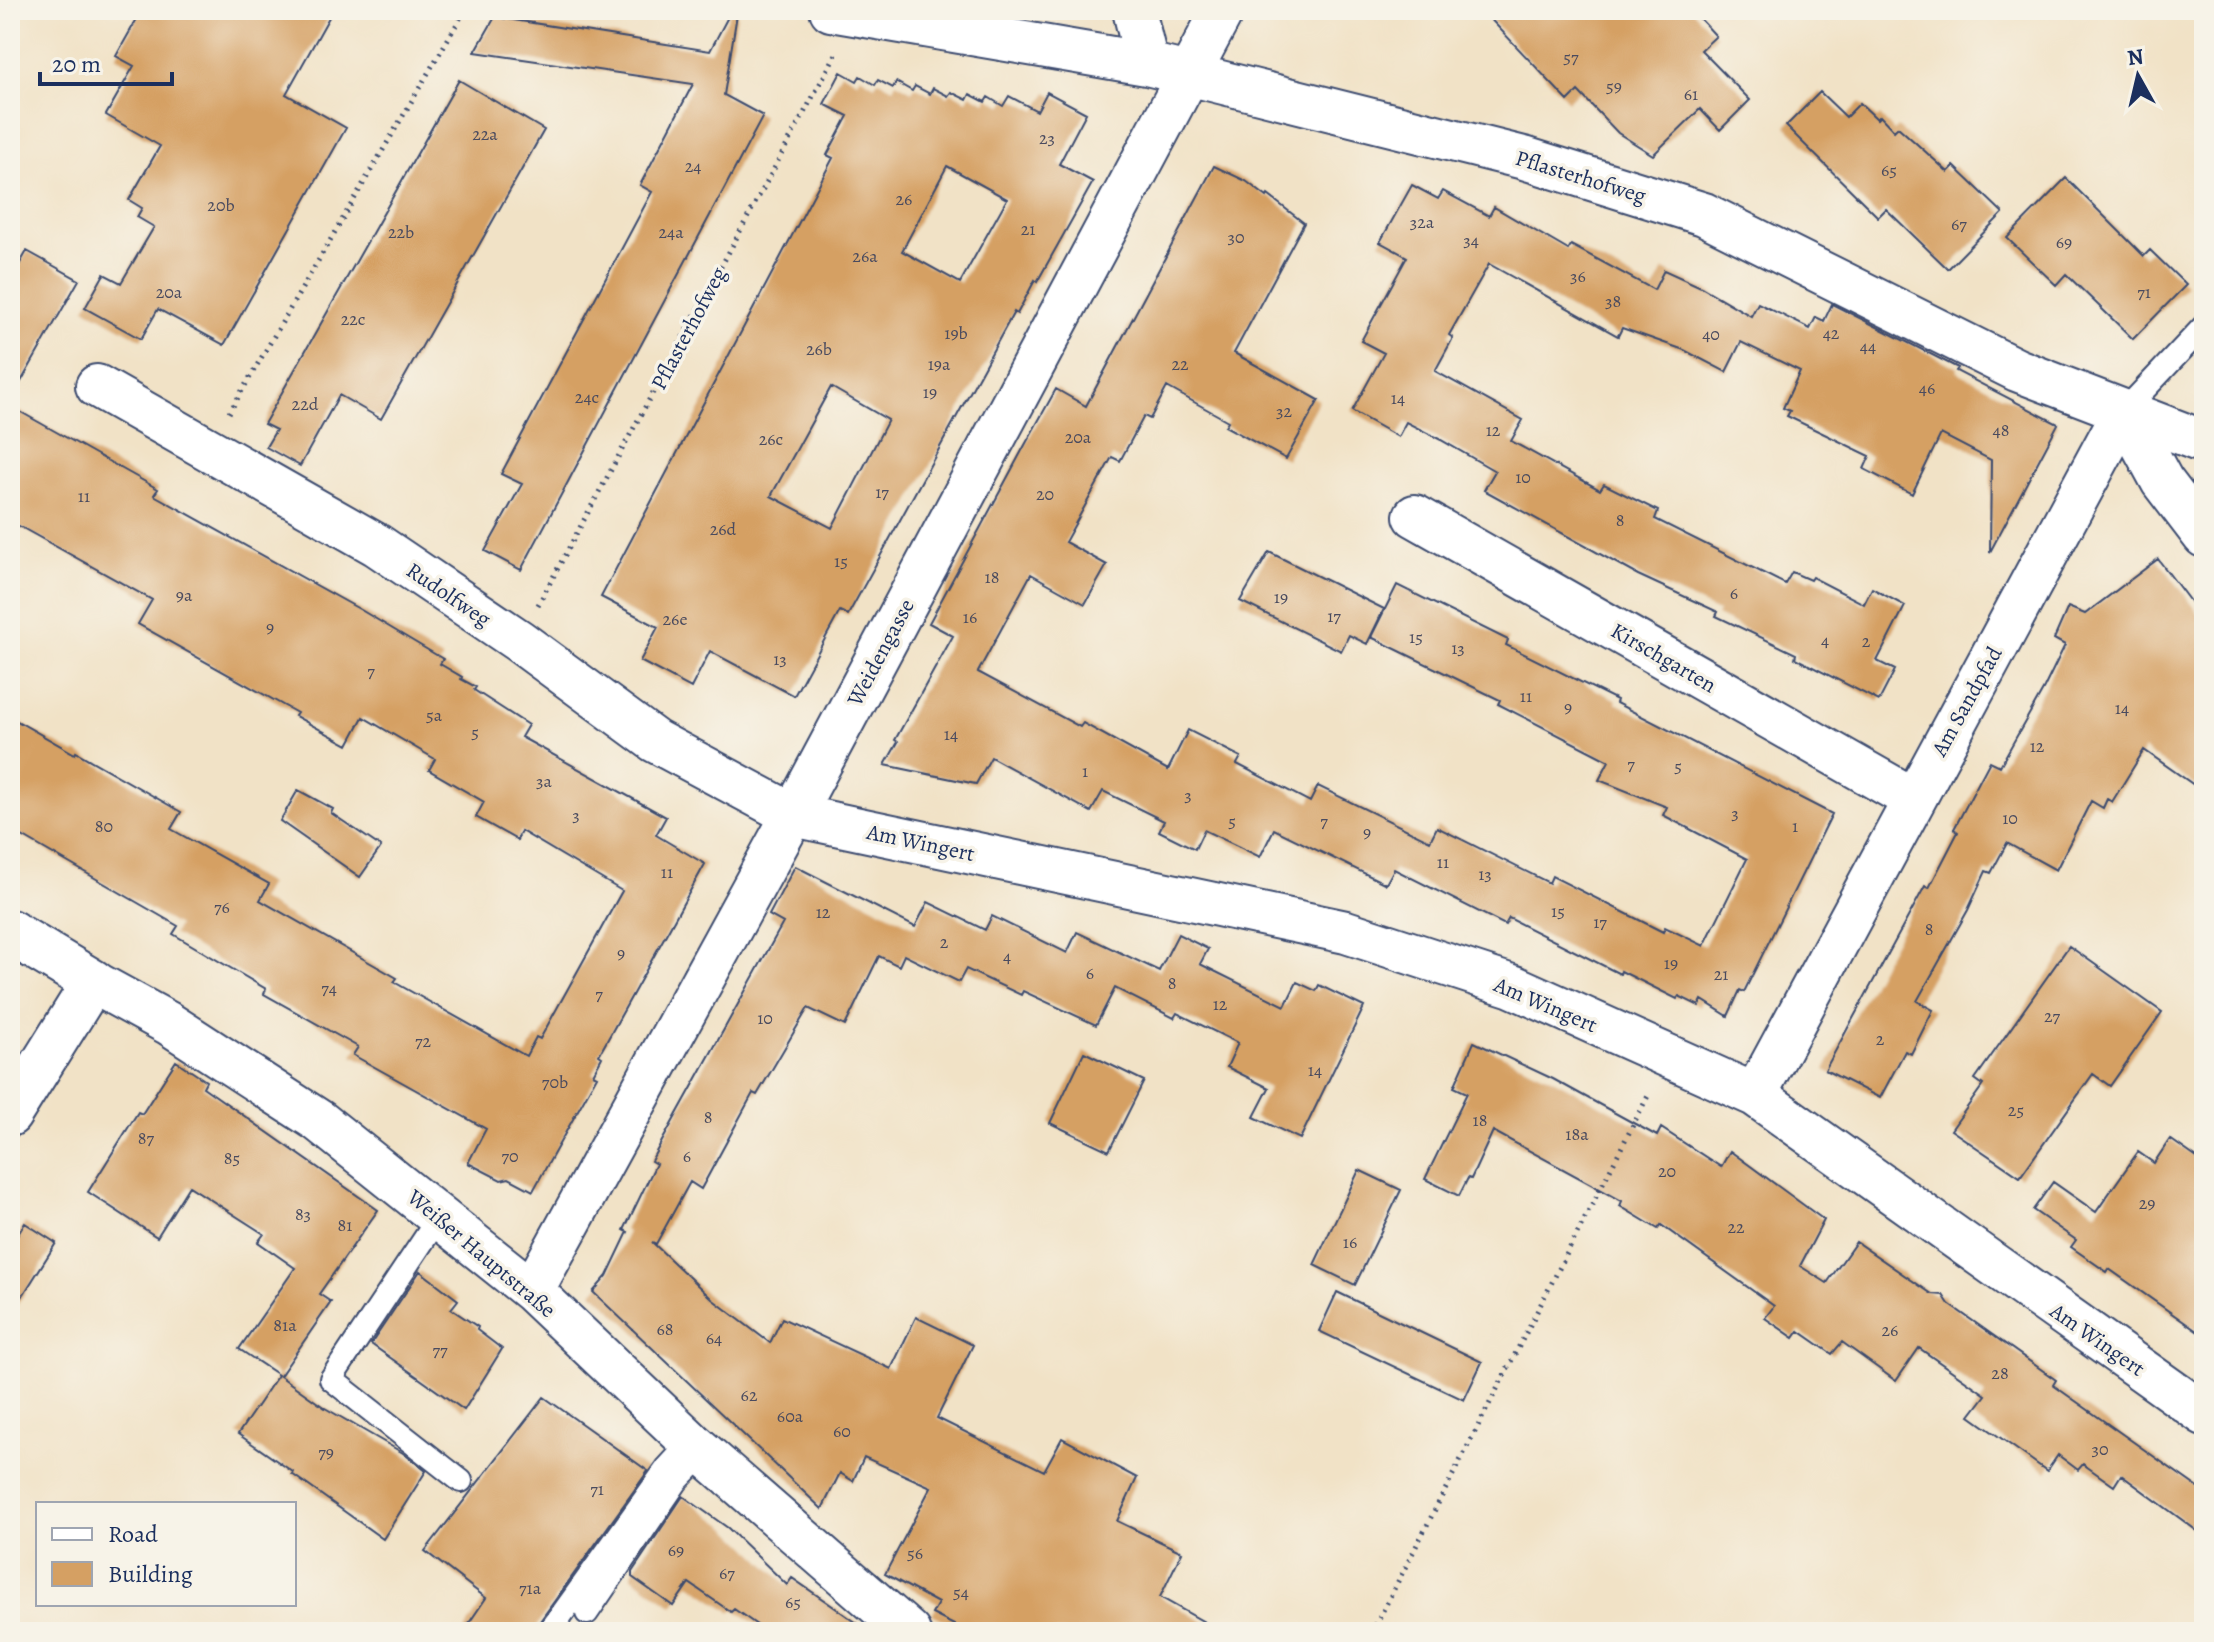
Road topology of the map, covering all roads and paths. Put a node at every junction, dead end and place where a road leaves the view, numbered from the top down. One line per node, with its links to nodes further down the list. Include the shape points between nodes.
1 (465, 10): 11 (path)
2 (1134, 10): 5 (street)
3 (1223, 10): 6 (street, Weidengasse)
4 (844, 12): 5 (street, Pflasterhofweg); 14 (path, Pflasterhofweg)
5 (1147, 64): 6 (street, Pflasterhofweg)
6 (1188, 74): 9 (street, Pflasterhofweg, via 1524,158 1704,214 2017,370); 16 (street, Weidengasse)
7 (2204, 326): 9 (lane, Am Sandpfad)
8 (97, 386): 11 (street, Rudolfweg)
9 (2124, 411): 10 (street, Pflasterhofweg); 13 (street, via 2162,481); 15 (street, Am Sandpfad)
10 (2204, 442)
11 (208, 448): 14 (street, Rudolfweg, via 377,545)
12 (1415, 516): 15 (street, Kirschgarten)
13 (2204, 536)
14 (519, 641): 16 (street, Rudolfweg, via 655,741)
15 (1913, 799): 20 (street, Am Sandpfad)
16 (793, 815): 19 (street, Am Wingert, via 1346,932 1512,986); 23 (street, Weidengasse)
17 (10, 932): 18 (street, Weißer Hauptstraße)
18 (93, 982): 21 (street); 22 (street, Weißer Hauptstraße, via 168,1023 319,1121)
19 (1668, 1057): 20 (street, Am Wingert); 30 (path)
20 (1755, 1095): 24 (street, Am Wingert)
21 (10, 1115)
22 (439, 1217): 23 (street, Weißer Hauptstraße); 26 (lane, via 331,1379)
23 (532, 1291): 25 (street, Weißer Hauptstraße)
24 (2204, 1414)
25 (697, 1448): 27 (lane); 28 (lane, via 667,1468); 29 (street, Weißer Hauptstraße)
26 (461, 1481)
27 (587, 1613)
28 (549, 1632)
29 (909, 1632)
30 (1372, 1632)

